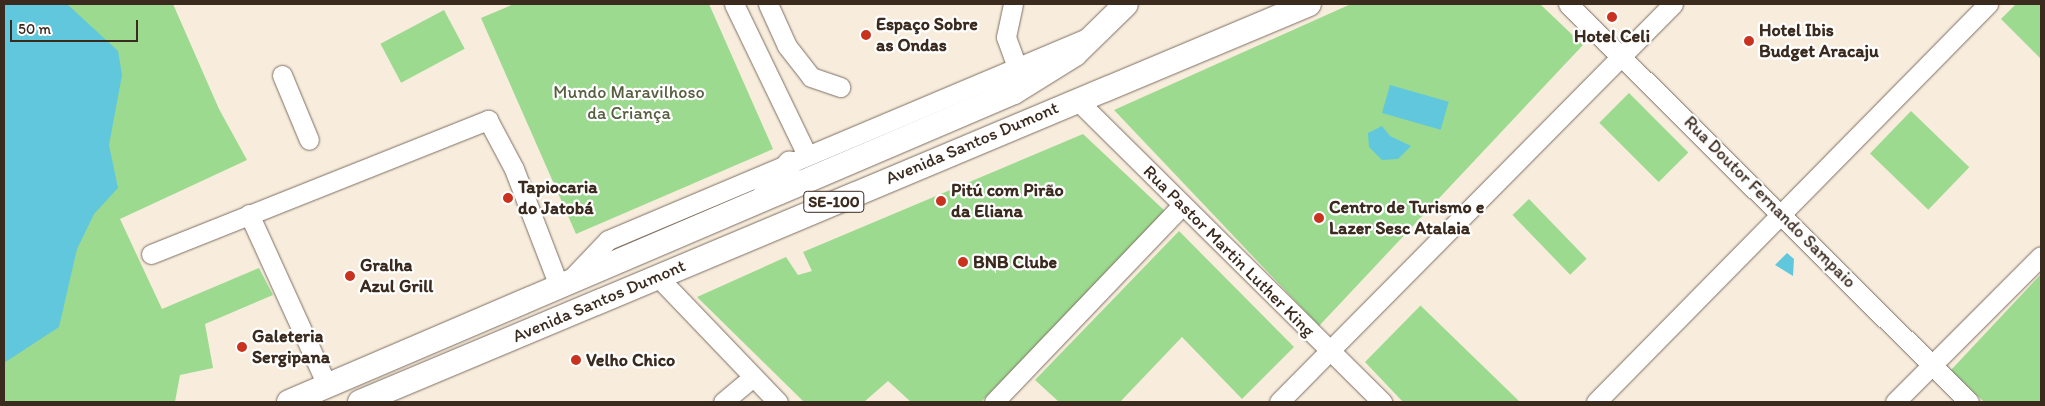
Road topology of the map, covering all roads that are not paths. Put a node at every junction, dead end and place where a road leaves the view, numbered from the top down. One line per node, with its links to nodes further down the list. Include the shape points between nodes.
1 (737, 4): 17 (street)
2 (768, 4): 14 (street, via 787,46 811,77)
3 (1013, 4): 12 (street, via 1006,37)
4 (1126, 4): 10 (main road, Avenida Santos Dumont / SE-100)
5 (1261, 4): 9 (main road)
6 (1568, 4): 11 (street, Rua Doutor Fernando Sampaio)
7 (1673, 4): 11 (street)
8 (1988, 4): 20 (street)
9 (1299, 8): 15 (main road, Avenida Santos Dumont / SE-100)
10 (1099, 32): 12 (street); 18 (main road, Avenida Santos Dumont / SE-100, via 1076,54 1030,84)
11 (1622, 56): 20 (street, Rua Doutor Fernando Sampaio); 26 (street)
12 (1017, 67): 17 (street)
13 (282, 76): 16 (street)
14 (840, 87)
15 (1076, 99): 19 (street, Rua Pastor Martin Luther King); 24 (main road, Avenida Santos Dumont / SE-100)
16 (309, 140)
17 (798, 159): 18 (main road); 25 (street, via 608,240)
18 (764, 195): 25 (main road, Avenida Santos Dumont / SE-100)
19 (1182, 205): 26 (street, Rua Pastor Martin Luther King); 34 (street)
20 (1782, 212): 27 (street, Rua Doutor Fernando Sampaio); 37 (street)
21 (249, 214): 22 (street); 25 (street, via 488,120 514,169); 29 (street)
22 (151, 254)
23 (2041, 256): 27 (street)
24 (657, 276): 28 (street); 31 (main road, Avenida Santos Dumont / SE-100)
25 (563, 285): 29 (main road, Avenida Santos Dumont / SE-100)
26 (1330, 350): 35 (street); 36 (street, Rua Pastor Martin Luther King)
27 (1931, 366): 38 (street); 39 (street, Rua Doutor Fernando Sampaio)
28 (753, 377): 32 (street); 33 (street)
29 (328, 386): 30 (main road, Avenida Santos Dumont / SE-100)
30 (289, 402)
31 (360, 402)
32 (723, 402)
33 (778, 402)
34 (994, 402)
35 (1279, 402)
36 (1382, 402)
37 (1596, 402)
38 (1895, 402)
39 (1969, 402)

